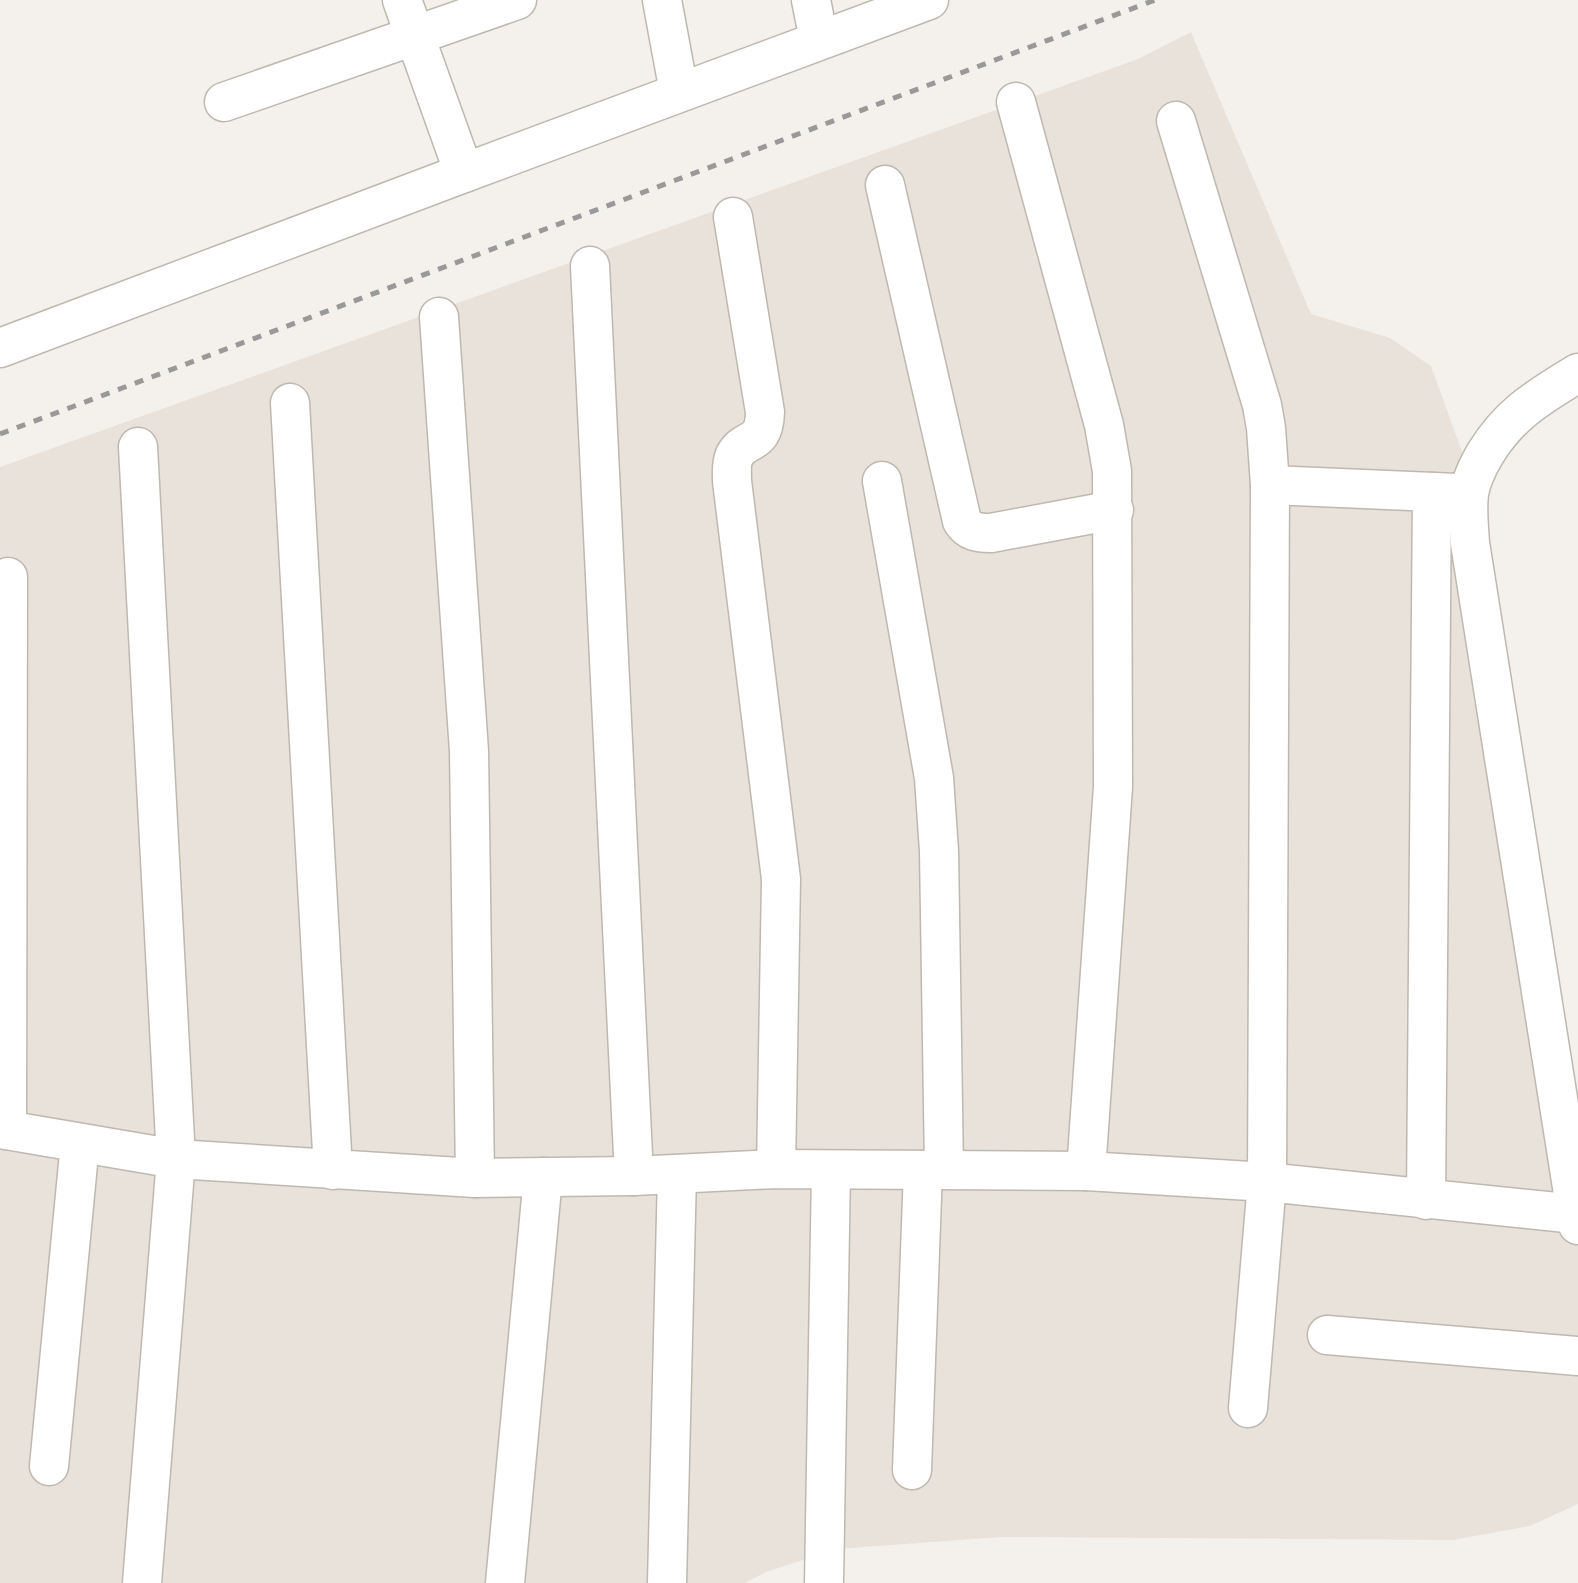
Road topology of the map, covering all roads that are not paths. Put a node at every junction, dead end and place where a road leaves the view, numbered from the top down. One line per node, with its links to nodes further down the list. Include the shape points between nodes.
1 (402, 0): 6 (street)
2 (517, 0): 6 (street)
3 (662, 0): 8 (street)
4 (811, 0): 7 (street)
5 (929, 0): 7 (street)
6 (414, 36): 9 (street); 12 (street)
7 (819, 40): 8 (street)
8 (679, 92): 12 (street)
9 (224, 102)
10 (1016, 102): 24 (street, via 1104,425)
11 (1176, 121): 22 (street, via 1262,405)
12 (464, 173): 17 (street)
13 (886, 185): 24 (street, via 965,527 991,533)
14 (733, 217): 29 (street, via 765,412 762,433 734,458 732,481 781,879)
15 (590, 266): 35 (street)
16 (439, 317): 37 (street, via 468,751)
17 (0, 348)
18 (1578, 373): 23 (street, via 1512,417 1477,469)
19 (290, 403): 31 (street)
20 (138, 447): 28 (street)
21 (882, 481): 30 (street, via 935,792 939,865)
22 (1270, 485): 23 (street); 38 (street)
23 (1451, 493): 39 (street); 40 (street, via 1470,543)
24 (1114, 510): 33 (street, via 1113,787)
25 (9, 578): 26 (street)
26 (3, 1130): 27 (street)
27 (80, 1143): 28 (street); 44 (street)
28 (176, 1159): 31 (street); 46 (street)
29 (776, 1169): 32 (street); 34 (street)
30 (934, 1169): 32 (street); 33 (street); 45 (street)
31 (333, 1170): 37 (street)
32 (831, 1170): 49 (street)
33 (1086, 1171): 38 (street)
34 (677, 1174): 35 (street); 48 (street)
35 (634, 1176): 36 (street)
36 (543, 1177): 37 (street); 47 (street)
37 (475, 1178)
38 (1267, 1182): 39 (street); 43 (street)
39 (1426, 1200): 40 (street)
40 (1577, 1219)
41 (1327, 1335): 42 (street)
42 (1578, 1356)
43 (1248, 1408)
44 (49, 1466)
45 (912, 1470)
46 (142, 1583)
47 (505, 1583)
48 (667, 1583)
49 (824, 1583)

